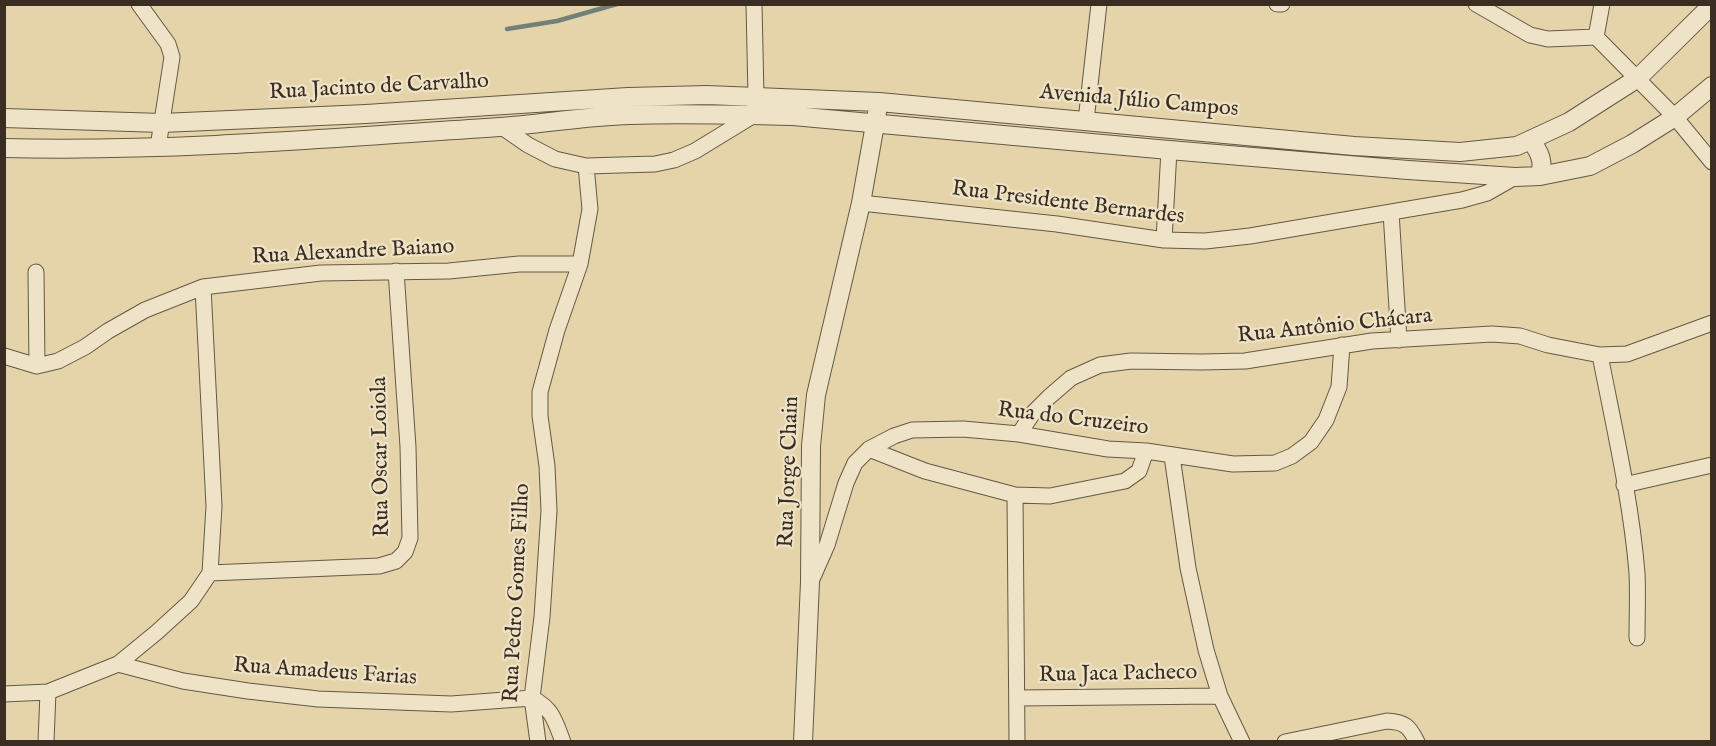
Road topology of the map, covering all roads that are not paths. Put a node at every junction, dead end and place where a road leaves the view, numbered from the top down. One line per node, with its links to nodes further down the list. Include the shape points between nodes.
1 (139, 4): 20 (street, via 168,44 172,57)
2 (754, 4): 14 (street)
3 (1099, 4): 19 (street)
4 (1277, 4): 5 (street)
5 (1282, 4)
6 (1476, 4): 9 (street, via 1530,35 1548,39)
7 (1602, 4): 9 (street)
8 (1712, 5): 10 (street)
9 (1596, 37): 10 (street)
10 (1638, 78): 17 (street); 25 (street, via 1569,122)
11 (1712, 86): 17 (street)
12 (879, 102): 14 (street, Avenida Júlio Campos); 15 (street, Avenida Júlio Campos); 21 (street, Rua Jorge Chain)
13 (628, 106): 14 (street, Rua Jacinto de Carvalho, via 707,95); 16 (street, Rua Jacinto de Carvalho); 22 (street)
14 (755, 106): 21 (street, via 793,117); 30 (street, via 696,151 674,160)
15 (926, 106): 19 (street, Avenida Júlio Campos); 23 (street)
16 (366, 114): 20 (street, Rua Jacinto de Carvalho); 24 (street)
17 (1675, 117): 29 (street); 31 (street, via 1590,166)
18 (4, 118): 20 (street, Rua Jacinto de Carvalho)
19 (1086, 121): 25 (street, Avenida Júlio Campos, via 1460,152)
20 (162, 123): 27 (street)
21 (875, 124): 23 (street); 33 (street, Rua Jorge Chain)
22 (502, 127): 24 (street); 30 (street, via 555,159)
23 (924, 128): 28 (street)
24 (368, 135): 27 (street)
25 (1524, 144): 31 (street, via 1541,157); 32 (street, via 1514,155)
26 (4, 147): 27 (street)
27 (158, 147)
28 (1169, 150): 32 (street); 35 (street)
29 (1712, 162)
30 (586, 165): 36 (street, Rua Pedro Gomes Filho, via 590,209)
31 (1540, 176): 32 (street)
32 (1515, 177): 34 (street, Rua Presidente Bernardes, via 1470,198)
33 (861, 203): 35 (street, Rua Presidente Bernardes); 54 (street, Rua Jorge Chain, via 816,395 811,446)
34 (1391, 212): 35 (street, Rua Presidente Bernardes, via 1250,236); 41 (street)
35 (1164, 240)
36 (580, 264): 37 (street, Rua Alexandre Baiano); 60 (street, Rua Pedro Gomes Filho, via 540,392 549,511)
37 (396, 271): 39 (street, Rua Alexandre Baiano, via 321,273); 53 (street, Rua Oscar Loiola, via 408,447 410,538 405,552 396,561 380,566)
38 (36, 272): 45 (street)
39 (202, 286): 45 (street, Rua Alexandre Baiano, via 145,310 58,361); 53 (street, via 214,506)
40 (1712, 323): 43 (street, Rua Antônio Chácara, via 1627,354)
41 (1400, 340): 42 (street, Rua Antônio Chácara); 43 (street, Rua Antônio Chácara, via 1510,335)
42 (1342, 345): 46 (street, Rua Antônio Chácara, via 1245,361 1131,361 1100,365 1071,378 1033,413); 49 (street, Rua do Cruzeiro, via 1339,387 1326,420 1311,442 1292,456 1275,463 1233,464)
43 (1600, 355): 51 (street)
44 (4, 356): 45 (street)
45 (37, 366)
46 (1019, 434): 47 (street, Rua do Cruzeiro, via 912,430); 48 (street, Rua do Cruzeiro, via 1108,449)
47 (869, 449): 52 (street, via 925,471); 54 (street, Rua do Cruzeiro, via 855,464 846,483)
48 (1146, 451): 49 (street, Rua do Cruzeiro); 52 (street, via 1139,471 1125,481 1050,496)
49 (1172, 456): 59 (street, via 1188,568)
50 (1712, 465): 51 (street)
51 (1624, 485): 55 (street, via 1637,574)
52 (1015, 495): 61 (street)
53 (210, 573): 56 (street, via 191,601)
54 (810, 582): 65 (street, Rua Jorge Chain)
55 (1637, 638)
56 (117, 664): 57 (street); 60 (street, Rua Amadeus Farias, via 183,681 318,699 451,704)
57 (48, 692): 58 (street); 62 (street)
58 (4, 693)
59 (1220, 696): 61 (street, Rua Jaca Pacheco); 67 (street)
60 (532, 698): 63 (street, Rua Pedro Gomes Filho); 64 (street, via 553,715)
61 (1017, 698): 66 (street)
62 (46, 741)
63 (538, 741)
64 (563, 741)
65 (803, 741)
66 (1017, 741)
67 (1242, 741)
68 (1285, 741): 69 (street, via 1387,721 1399,722)
69 (1417, 741)

